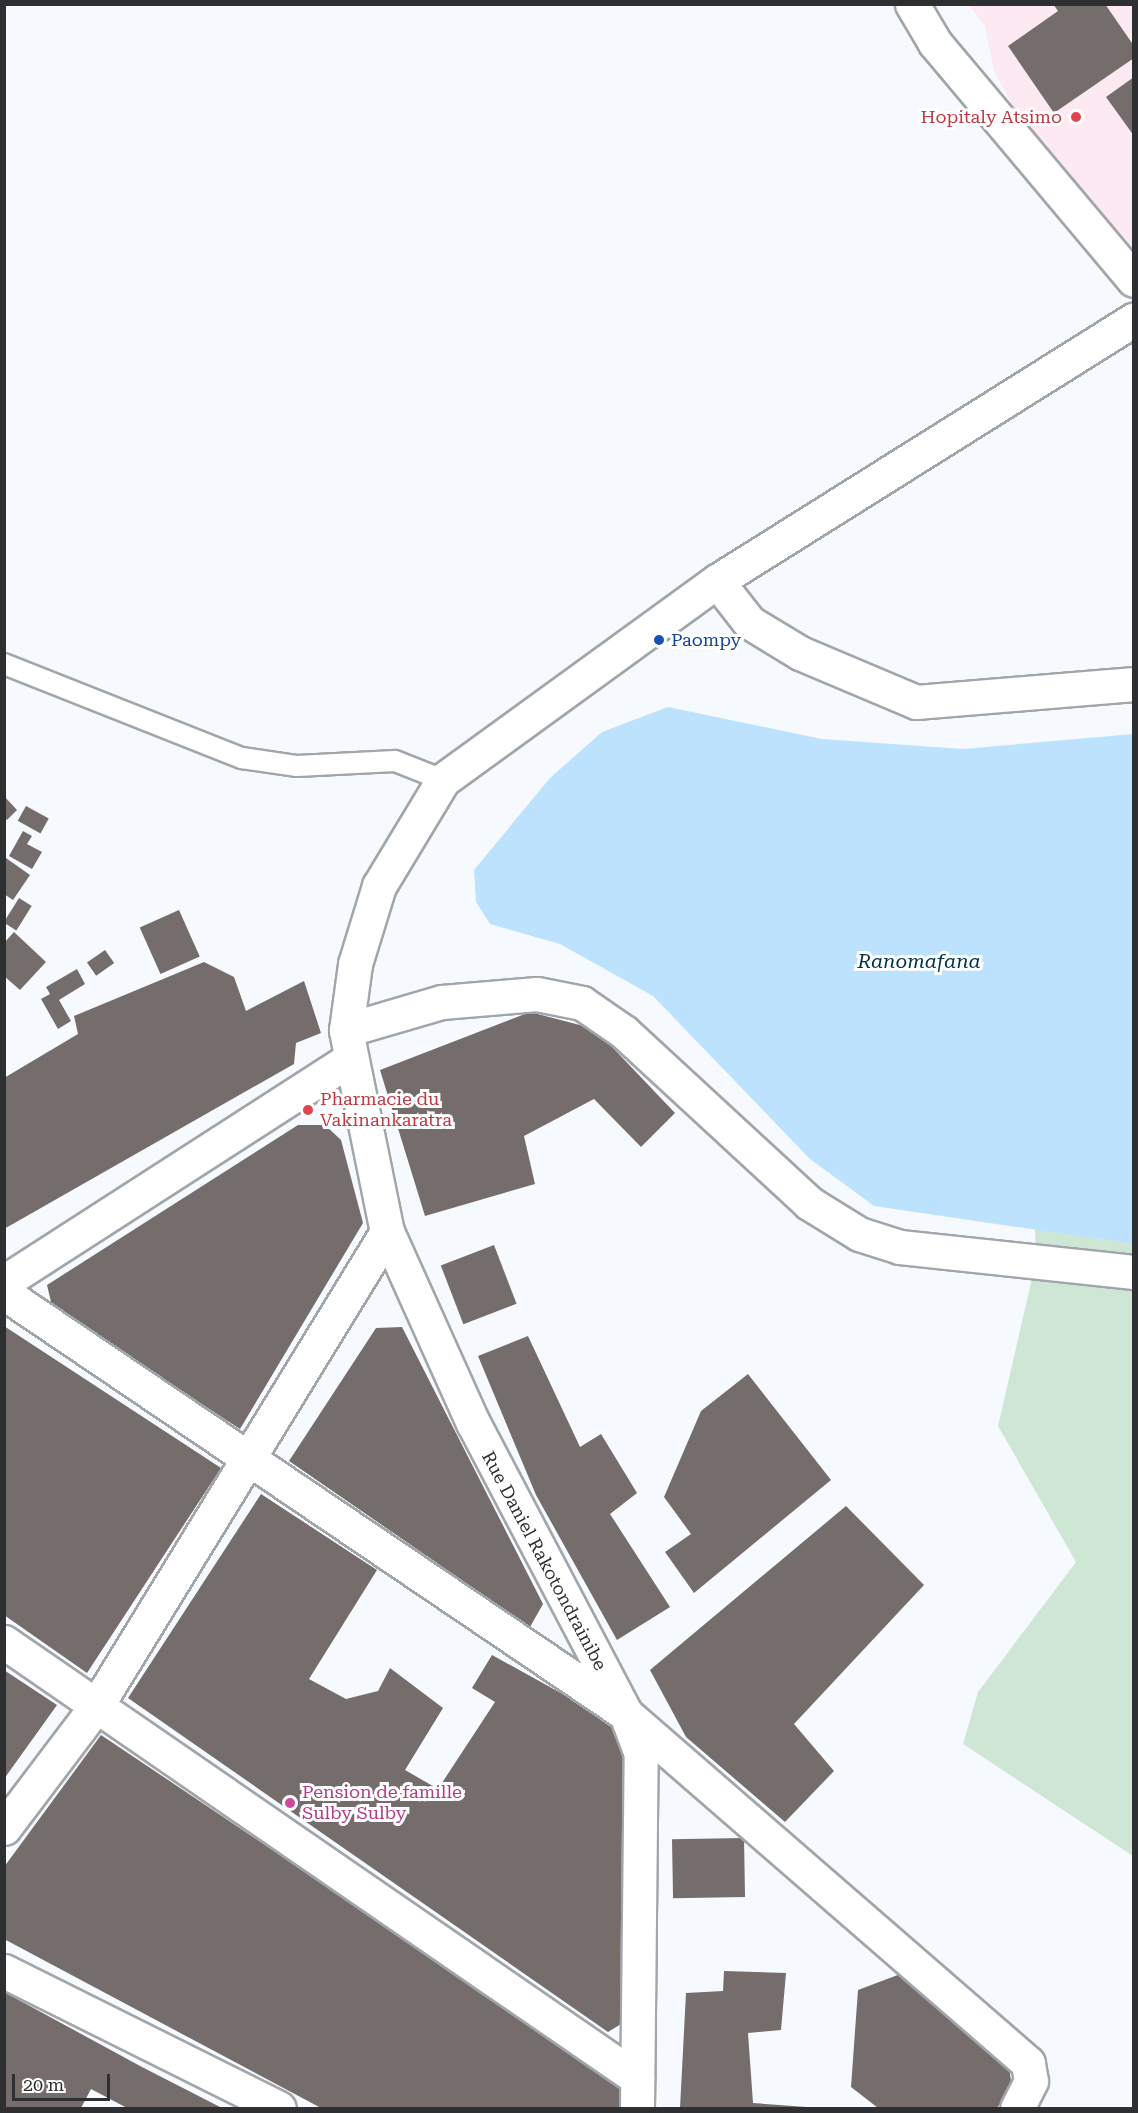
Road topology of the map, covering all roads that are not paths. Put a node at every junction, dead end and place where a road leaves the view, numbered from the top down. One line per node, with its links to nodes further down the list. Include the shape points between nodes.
1 (912, 4): 2 (street, via 935,43)
2 (1134, 280)
3 (1134, 319): 4 (street)
4 (717, 581): 6 (street, via 759,628 800,653 916,702); 7 (street)
5 (4, 664): 7 (lane, via 242,758 297,766 396,761)
6 (1134, 684)
7 (443, 780): 8 (street, Rue Daniel Rakotondrainibe, via 379,886 355,964)
8 (348, 1044): 9 (street, Rue Daniel Rakotondrainibe); 10 (street, via 442,1002 537,994 582,1003 624,1032 809,1203 859,1234 900,1247); 11 (street)
9 (387, 1232): 13 (street); 16 (street, Rue Daniel Rakotondrainibe, via 472,1423)
10 (1134, 1272)
11 (4, 1282)
12 (4, 1293): 13 (street)
13 (251, 1461): 15 (street); 16 (street)
14 (4, 1642): 15 (street)
15 (97, 1705): 17 (street); 19 (street)
16 (626, 1714): 19 (street, Rue Daniel Rakotondrainibe, via 641,1754); 21 (street, via 1028,2062 1030,2081)
17 (4, 1828)
18 (4, 1971): 20 (street)
19 (637, 2093)
20 (265, 2105)
21 (1017, 2109)

